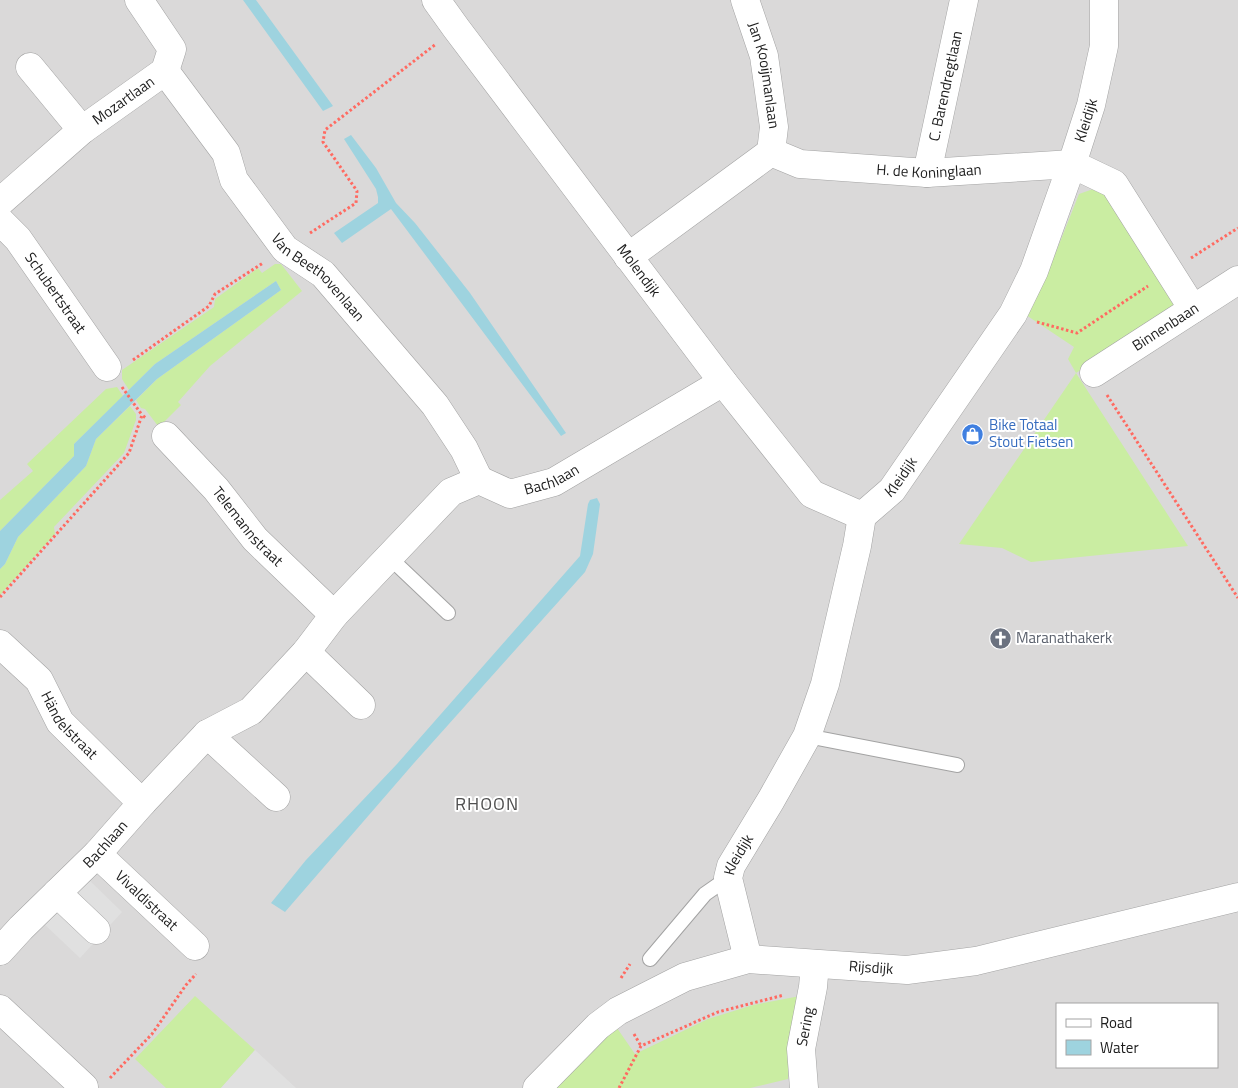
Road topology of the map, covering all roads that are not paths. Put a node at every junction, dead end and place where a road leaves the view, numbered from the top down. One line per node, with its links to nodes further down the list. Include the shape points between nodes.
1 (139, 0): 7 (street, via 172,49)
2 (436, 0): 14 (street, Molendijk)
3 (745, 0): 9 (street, Jan Kooijmanlaan, via 764,56 774,127)
4 (964, 0): 11 (street, C. Barendregtlaan)
5 (1104, 0): 10 (street, Kleidijk, via 1104,46 1091,105)
6 (30, 67): 8 (street, Mozartlaan)
7 (165, 71): 8 (street, Mozartlaan); 21 (street, Van Beethovenlaan, via 226,153 234,180 286,249 323,274 435,405 464,449)
8 (82, 130): 12 (street, Mozartlaan)
9 (771, 152): 11 (street, H. de Koninglaan, via 800,164); 14 (street)
10 (1072, 164): 11 (street, H. de Koninglaan); 16 (street, H. de Koninglaan, via 1114,184); 22 (street, Kleidijk, via 1034,271 1013,314 892,490)
11 (927, 173)
12 (0, 202)
13 (0, 221): 17 (street, Schubertstraat, via 18,239)
14 (628, 257): 19 (street, Molendijk)
15 (1238, 280): 16 (street, Binnenbaan)
16 (1193, 308): 18 (street, Binnenbaan)
17 (119, 372)
18 (1094, 373)
19 (724, 382): 21 (street, Bachlaan, via 554,482 510,494); 22 (street, Molendijk, via 812,494)
20 (166, 436): 25 (street, Telemannstraat, via 216,489 255,539)
21 (479, 480): 23 (street, Bachlaan, via 451,492)
22 (862, 516): 30 (street, Kleidijk, via 825,684)
23 (389, 557): 24 (lane); 25 (street, Bachlaan)
24 (448, 613)
25 (334, 615): 27 (street, Bachlaan)
26 (0, 644): 33 (street, Händelstraat, via 39,680 60,722)
27 (306, 652): 28 (street); 29 (street, Bachlaan, via 251,711)
28 (361, 705)
29 (207, 734): 32 (street); 33 (street, Bachlaan)
30 (807, 736): 31 (lane); 35 (street, Kleidijk)
31 (957, 765)
32 (276, 797)
33 (142, 803): 34 (street, Bachlaan)
34 (97, 854): 36 (street, Bachlaan); 39 (street, Vivaldistraat)
35 (728, 878): 41 (lane, via 705,894); 42 (street, Kleidijk)
36 (56, 893): 38 (street); 40 (street, Bachlaan)
37 (1238, 897): 43 (street, Rijsdijk, via 976,961 907,970)
38 (96, 930)
39 (195, 946)
40 (0, 950)
41 (650, 959)
42 (748, 959): 43 (street, Rijsdijk); 46 (street, Rijsdijk, via 685,977 618,1011 598,1026)
43 (814, 976): 47 (street, Sering, via 801,1050)
44 (0, 1009): 45 (street)
45 (96, 1084)
46 (537, 1088)
47 (804, 1088)

